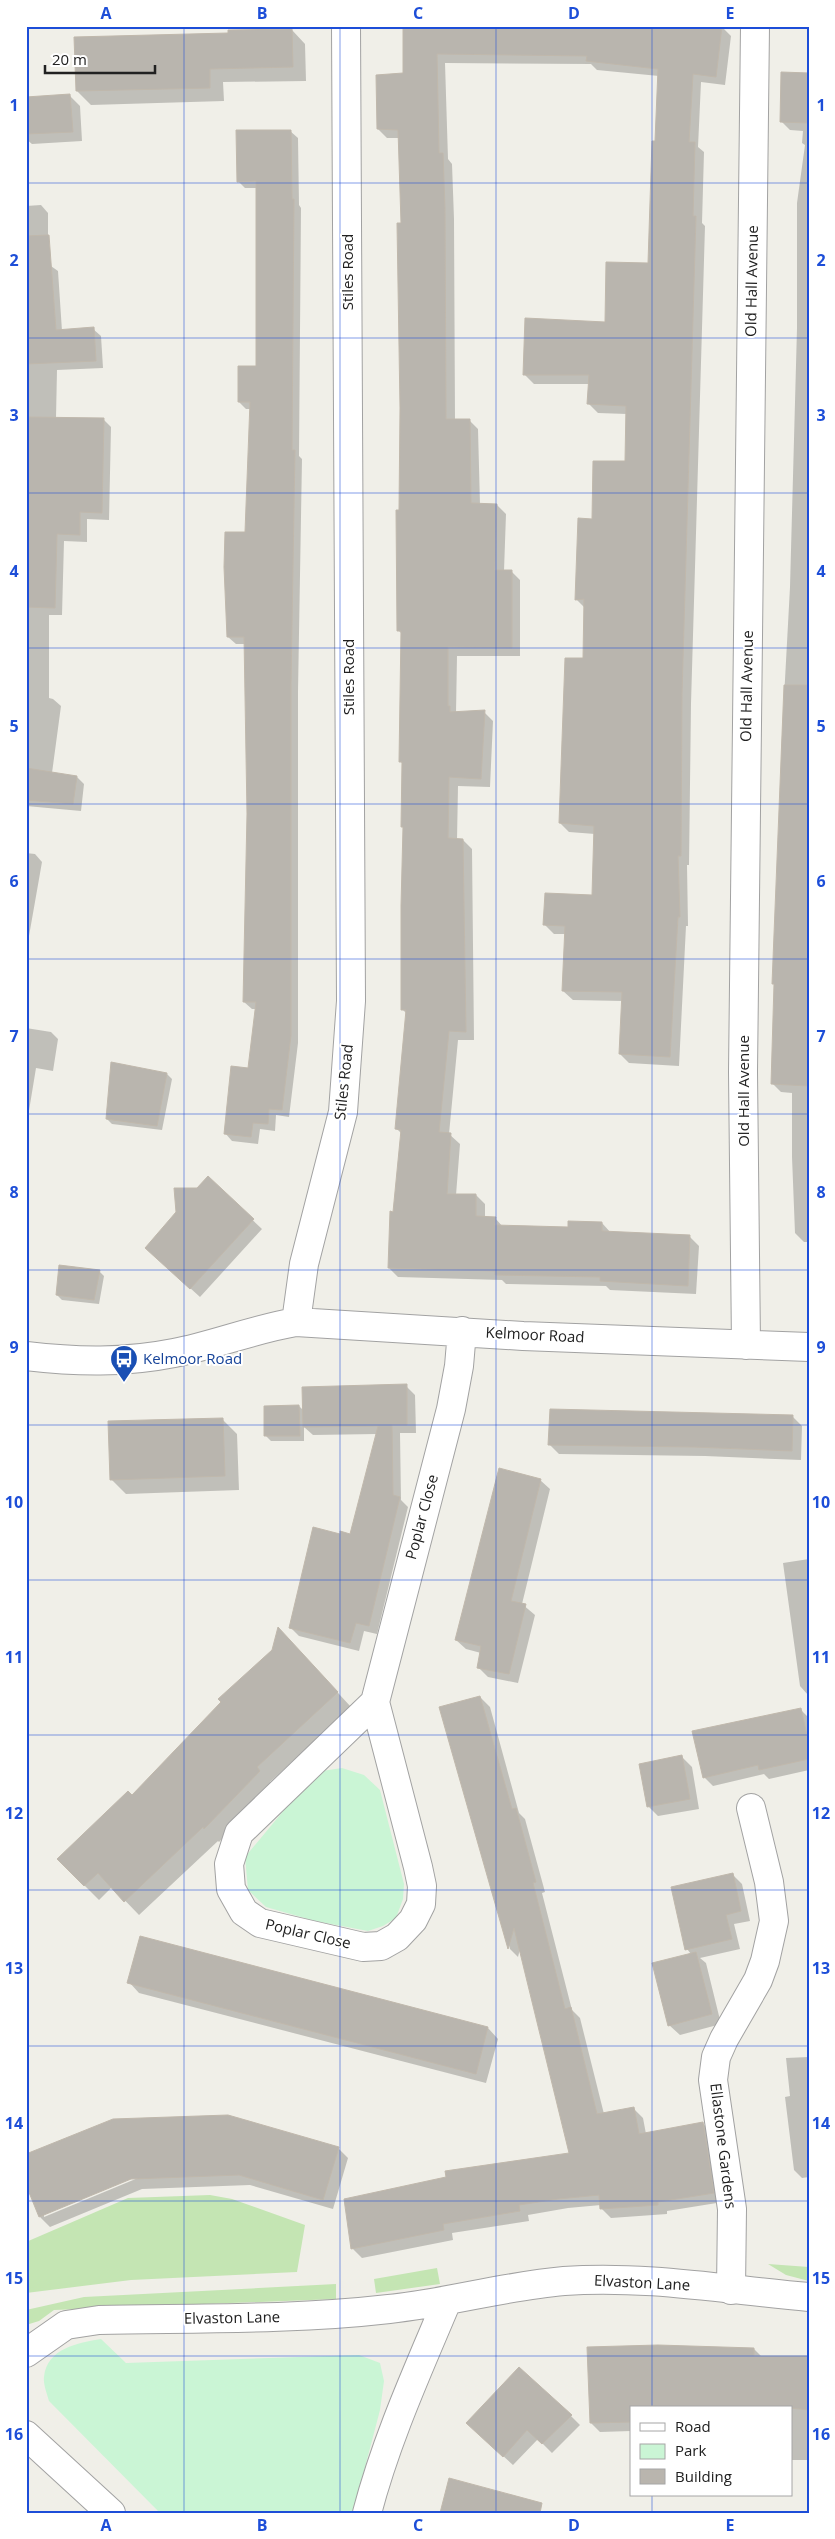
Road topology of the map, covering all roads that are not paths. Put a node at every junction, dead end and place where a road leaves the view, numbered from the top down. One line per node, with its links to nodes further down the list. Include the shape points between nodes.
1 (346, 26): 3 (street, Stiles Road, via 351,1001 343,1112 304,1264)
2 (755, 26): 5 (street, Old Hall Avenue, via 743,1072)
3 (296, 1322): 4 (street, Kelmoor Road); 7 (street, Kelmoor Road, via 175,1353 127,1361 77,1362)
4 (462, 1331): 5 (street, Kelmoor Road); 8 (street, Poplar Close, via 451,1409)
5 (746, 1345): 6 (street, Kelmoor Road)
6 (809, 1347)
7 (26, 1356)
8 (375, 1702): 8 (street, Poplar Close, via 239,1833 230,1864 231,1889 244,1912 260,1923 363,1947 381,1946 397,1937 413,1920 421,1904 420,1876)
9 (751, 1808): 10 (street, Ellastone Gardens, via 769,1882 774,1920 770,1946 758,1980 724,2039 713,2080 732,2209)
10 (731, 2290): 11 (street, Elvaston Lane); 12 (street, Elvaston Lane, via 613,2280 565,2281 520,2286)
11 (809, 2298)
12 (447, 2301): 13 (street, Elvaston Lane, via 331,2316 99,2320 66,2325); 16 (street, via 400,2416)
13 (26, 2353)
14 (26, 2435): 15 (street)
15 (112, 2513)
16 (367, 2513)

